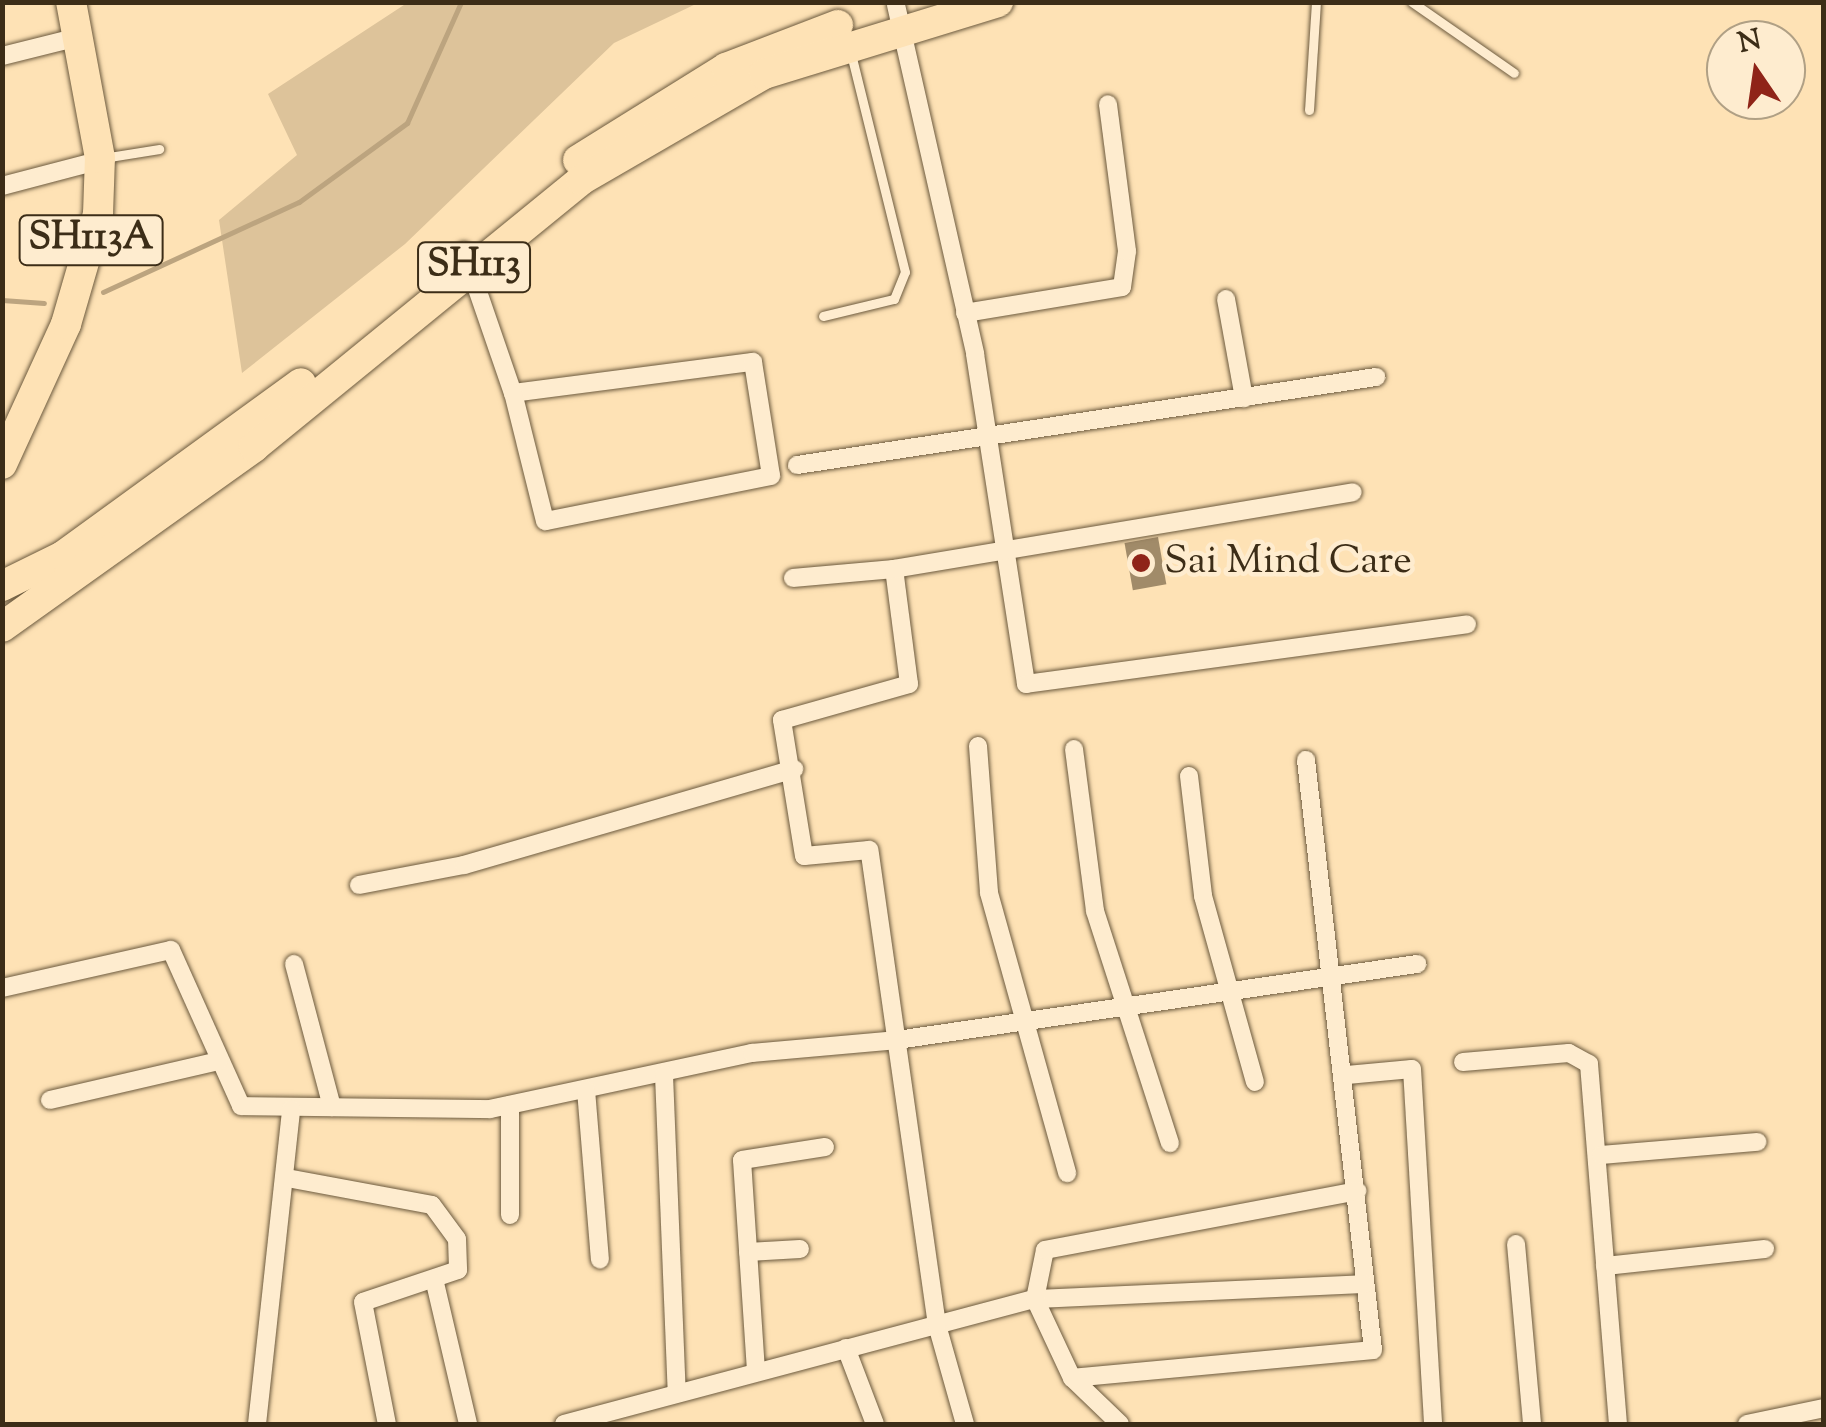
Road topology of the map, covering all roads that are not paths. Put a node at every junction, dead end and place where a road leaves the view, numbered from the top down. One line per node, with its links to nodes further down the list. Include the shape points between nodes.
1 (71, 2): 6 (main road, SH113A)
2 (998, 2): 5 (main road, SH113)
3 (1316, 2): 11 (lane)
4 (1412, 2): 9 (lane)
5 (901, 11): 7 (main road, SH113); 15 (main road, SH113, via 726,68 557,174); 17 (street)
6 (80, 37): 8 (street); 13 (main road, SH113A)
7 (847, 42): 15 (main road, SH113, via 764,74 582,180); 18 (lane, via 905,272 894,299)
8 (2, 56)
9 (1514, 73)
10 (1108, 104): 17 (street, via 1127,251 1122,287)
11 (1308, 110)
12 (159, 148): 13 (lane)
13 (100, 159): 14 (street); 23 (main road, SH113A, via 98,214 66,324)
14 (2, 186)
15 (468, 260): 20 (street); 29 (main road, SH113, via 193,467); 31 (main road, SH113, via 254,447)
16 (1226, 298): 21 (street)
17 (966, 313): 22 (street)
18 (823, 316)
19 (1376, 377): 21 (street)
20 (513, 393): 20 (street, via 753,362 770,476 545,521)
21 (1244, 398): 22 (street)
22 (987, 437): 24 (street); 26 (street)
23 (2, 464)
24 (797, 465)
25 (1353, 492): 26 (street)
26 (1006, 548): 27 (street); 30 (street, via 1026,684)
27 (894, 569): 28 (street); 35 (street, via 909,684 789,716 783,730)
28 (792, 578)
29 (2, 586)
30 (1467, 624)
31 (2, 627)
32 (978, 746): 44 (street, via 990,893)
33 (1074, 749): 43 (street, via 1095,911)
34 (1306, 760): 40 (street)
35 (794, 769): 37 (street, via 464,865); 45 (street, via 808,860 869,850)
36 (1189, 776): 41 (street, via 1203,896)
37 (359, 885)
38 (294, 964): 54 (street)
39 (1418, 964): 40 (street)
40 (1329, 972): 41 (street); 49 (street)
41 (1227, 985): 43 (street); 50 (street)
42 (2, 988): 46 (street, via 171,950)
43 (1120, 1007): 44 (street); 57 (street)
44 (1020, 1022): 45 (street); 60 (street)
45 (897, 1040): 48 (street, via 752,1053); 73 (street)
46 (218, 1061): 52 (street); 55 (street, via 241,1106)
47 (1463, 1062): 59 (street, via 1582,1055)
48 (664, 1075): 51 (street); 77 (street)
49 (1347, 1075): 62 (street); 86 (street, via 1412,1069)
50 (1256, 1082)
51 (586, 1090): 53 (street); 68 (street)
52 (50, 1100)
53 (510, 1105): 54 (street); 63 (street)
54 (332, 1107): 55 (street)
55 (291, 1109): 61 (street)
56 (1756, 1142): 59 (street)
57 (1170, 1144)
58 (825, 1147): 67 (street, via 744,1155)
59 (1601, 1155): 69 (street)
60 (1068, 1173)
61 (287, 1178): 70 (street, via 432,1205 449,1220 460,1257 458,1270); 79 (street)
62 (1358, 1191): 71 (street); 72 (street, via 1051,1246 1042,1254)
63 (510, 1215)
64 (1516, 1244): 87 (street)
65 (800, 1249): 67 (street)
66 (1764, 1249): 69 (street)
67 (748, 1252): 75 (street)
68 (600, 1259)
69 (1604, 1266): 88 (street)
70 (435, 1283): 80 (street, via 363,1302); 81 (street)
71 (1365, 1284): 72 (street); 76 (street, via 1373,1350)
72 (1035, 1300): 73 (street); 76 (street)
73 (937, 1325): 74 (street); 84 (street)
74 (846, 1348): 75 (street); 83 (street)
75 (756, 1372): 77 (street)
76 (1072, 1378): 85 (street)
77 (677, 1392): 82 (street)
78 (1824, 1408): 89 (street)
79 (262, 1424)
80 (387, 1424)
81 (468, 1424)
82 (564, 1424)
83 (875, 1424)
84 (965, 1424)
85 (1120, 1424)
86 (1433, 1424)
87 (1532, 1424)
88 (1618, 1424)
89 (1746, 1424)

